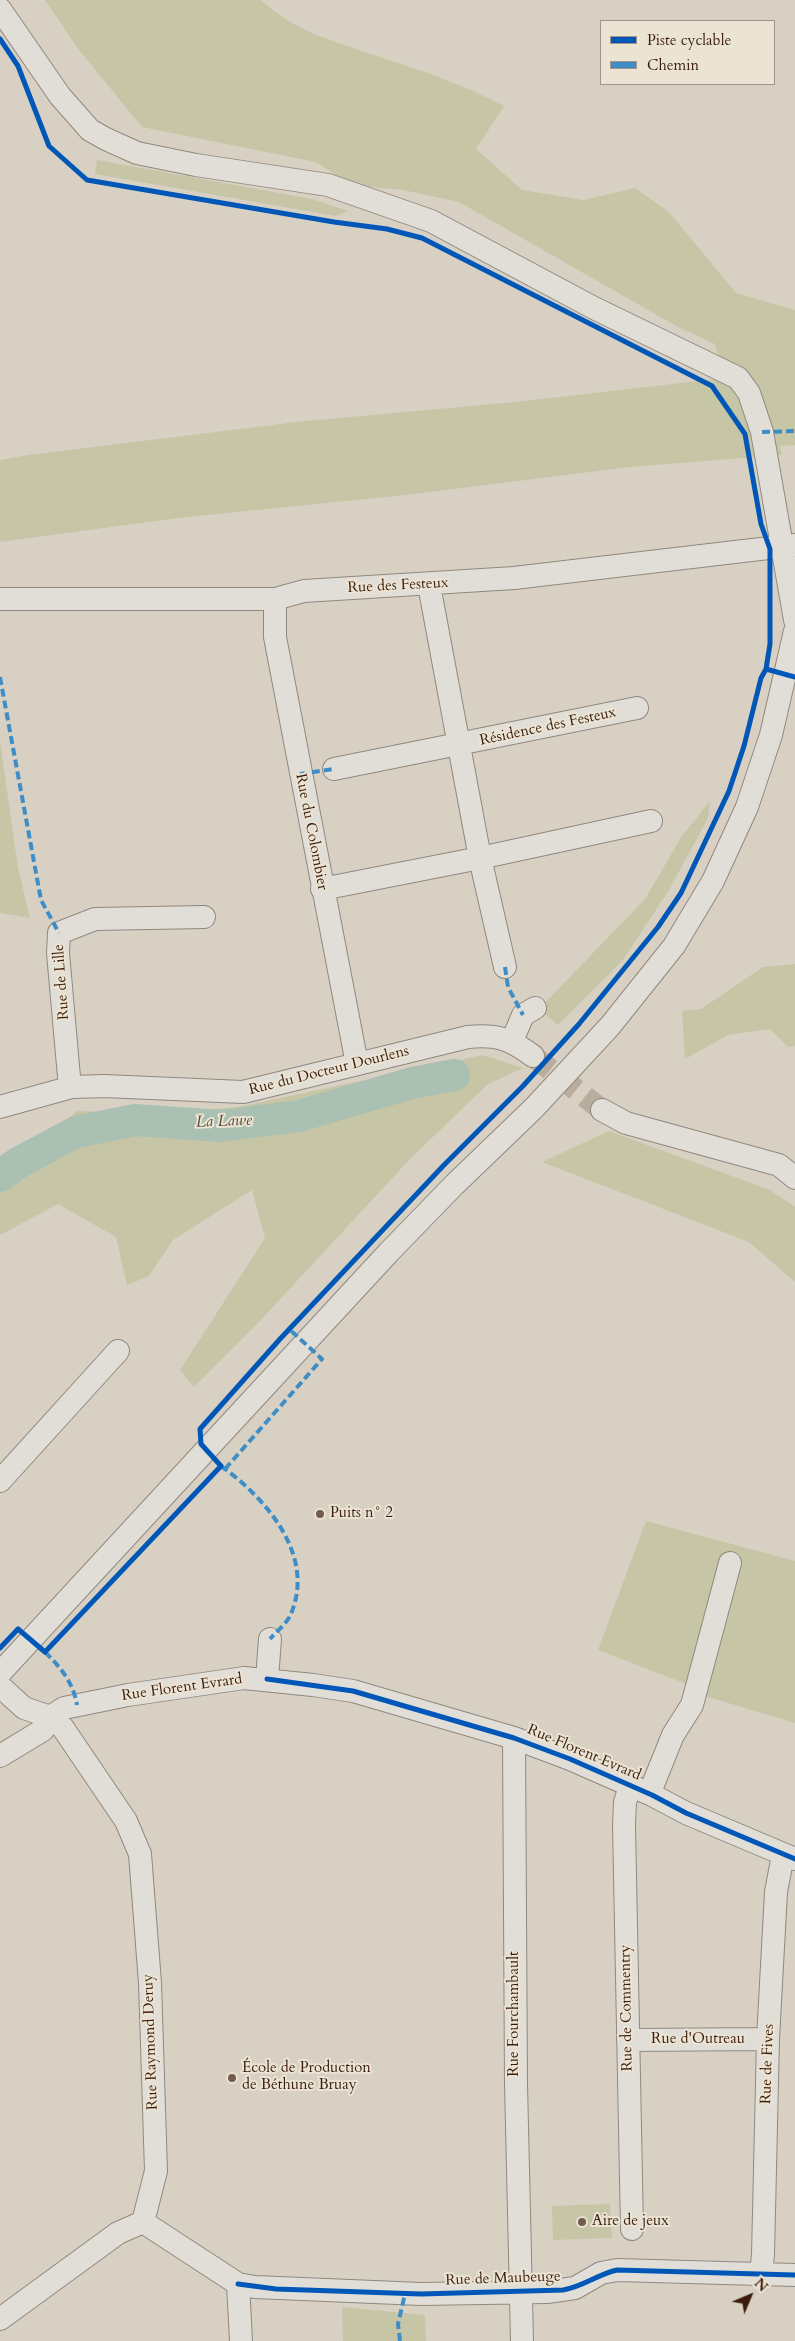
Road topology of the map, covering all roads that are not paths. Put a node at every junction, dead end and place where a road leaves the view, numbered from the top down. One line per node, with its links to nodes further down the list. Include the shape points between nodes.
1 (0, 9): 2 (street, via 60,96 90,130 106,139 137,153 328,186 431,221 594,308 738,378 755,407)
2 (788, 546): 3 (street, Rue des Festeux, via 514,578); 6 (street)
3 (429, 584): 5 (street, Rue des Festeux, via 304,591); 9 (street, Résidence des Festeux)
4 (0, 599): 5 (street, Rue des Festeux)
5 (275, 599): 13 (street, Rue du Colombier, via 275,637)
6 (795, 620)
7 (795, 631): 28 (street, via 771,735 747,807 713,881 674,946 610,1026 534,1108 390,1252)
8 (637, 708): 9 (street, Résidence des Festeux)
9 (458, 746): 10 (street, Résidence des Festeux); 12 (street, Résidence des Festeux)
10 (334, 769)
11 (651, 821): 12 (street)
12 (480, 858): 13 (street); 15 (street, Résidence des Festeux)
13 (322, 889): 19 (street, Rue du Colombier)
14 (204, 917): 20 (street, Rue de Lille, via 95,919 59,933 58,953)
15 (505, 966)
16 (535, 1008): 17 (street, via 523,1015)
17 (512, 1041): 18 (street, Rue du Docteur Dourlens); 19 (street, Rue du Docteur Dourlens, via 488,1035 468,1037)
18 (533, 1056)
19 (357, 1064): 20 (street, Rue du Docteur Dourlens, via 243,1092)
20 (72, 1087): 21 (street, Rue du Docteur Dourlens)
21 (0, 1107)
22 (602, 1110): 23 (street, via 626,1124 779,1165)
23 (795, 1178)
24 (118, 1352): 25 (street)
25 (0, 1481)
26 (730, 1563): 35 (street, via 692,1706 674,1735 652,1787)
27 (270, 1639): 29 (street)
28 (0, 1674)
29 (267, 1679): 31 (street, Rue Florent Evrard, via 244,1678 108,1698 64,1708); 32 (street, Rue Florent Evrard, via 353,1691)
30 (0, 1686): 31 (street, via 24,1708)
31 (50, 1717): 33 (street, via 43,1730); 39 (street, Rue Raymond Deruy, via 64,1728 120,1813 140,1854 150,1983 156,2171)
32 (514, 1738): 34 (street, Rue Florent Evrard); 44 (street, Rue Fourchambault)
33 (0, 1756)
34 (630, 1787): 35 (street, Rue Florent Evrard); 38 (street, Rue de Commentry, via 625,1802 624,1825)
35 (652, 1795): 36 (street, Rue Florent Evrard)
36 (789, 1857): 37 (street, Rue de Fives, via 776,1892)
37 (768, 2039): 38 (street, Rue d'Outreau); 41 (street, Rue de Fives)
38 (628, 2040): 40 (street, Rue de Commentry)
39 (143, 2222): 43 (street, Rue de Maubeuge); 45 (street, via 118,2233)
40 (632, 2229)
41 (761, 2274): 42 (street, Rue de Maubeuge); 44 (street, Rue de Maubeuge, via 617,2270 575,2288)
42 (795, 2275)
43 (238, 2284): 44 (street, Rue de Maubeuge, via 387,2293); 46 (street)
44 (520, 2291): 47 (street, Rue Fourchambault)
45 (0, 2319)
46 (241, 2341)
47 (522, 2341)

